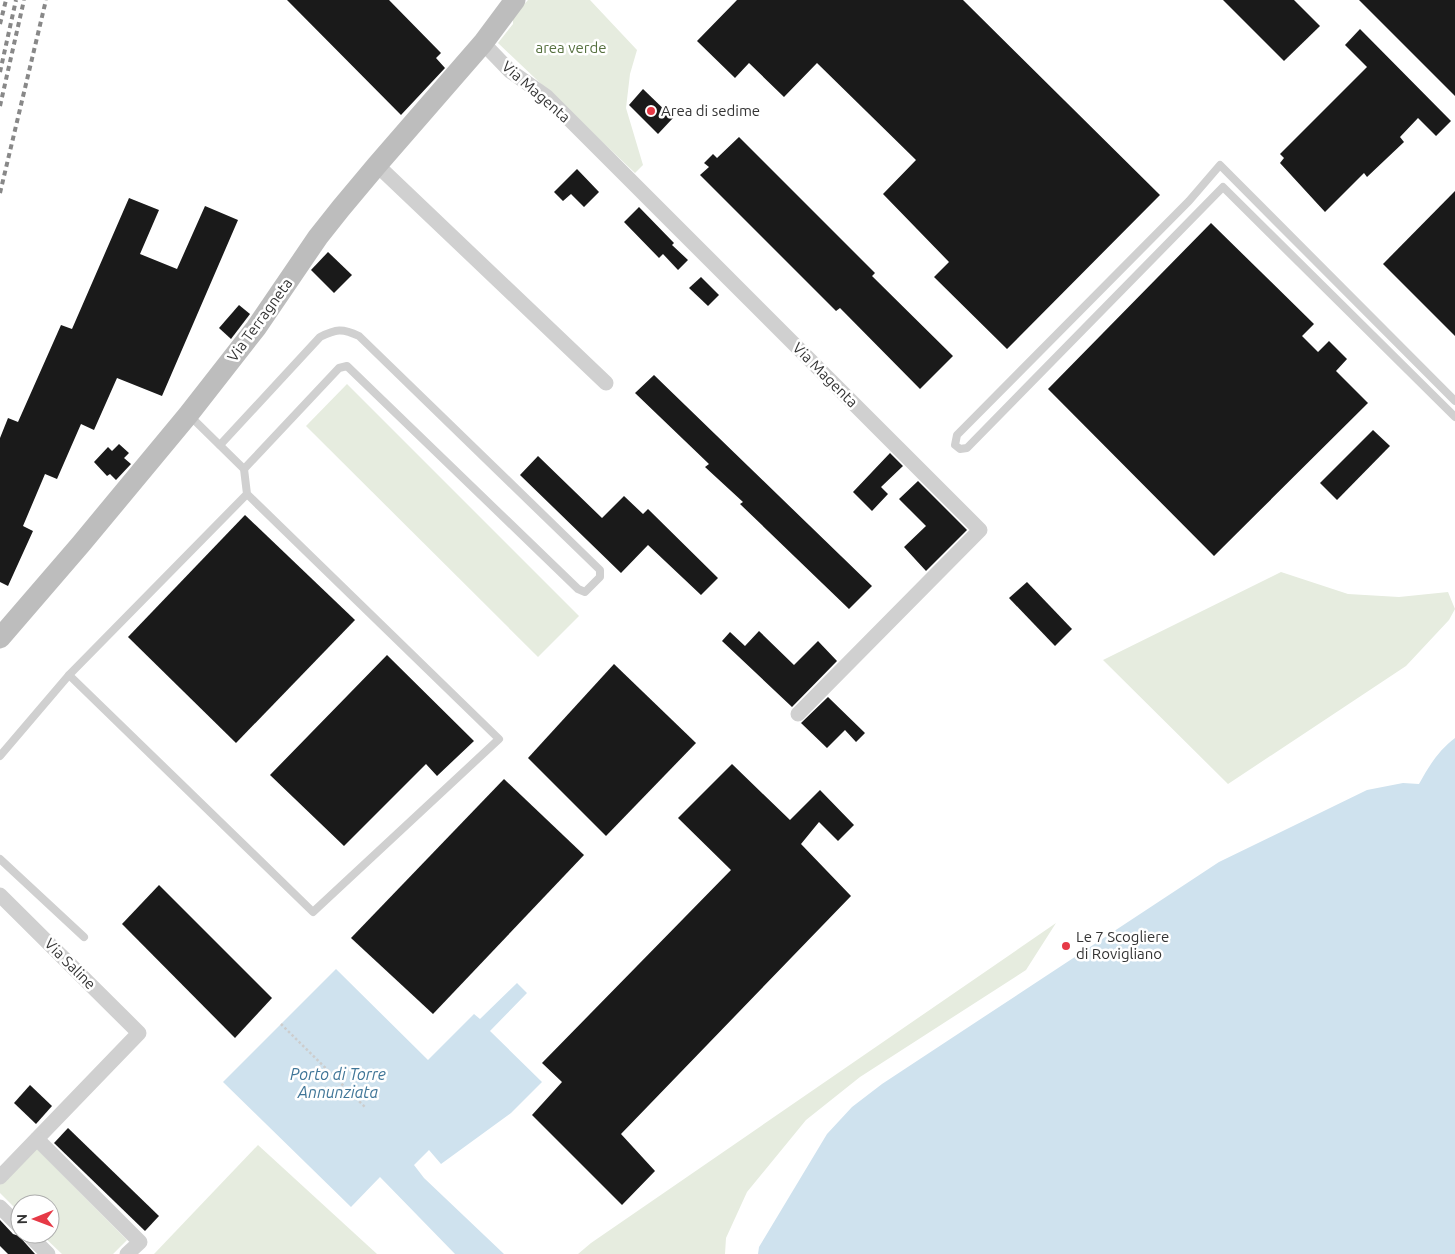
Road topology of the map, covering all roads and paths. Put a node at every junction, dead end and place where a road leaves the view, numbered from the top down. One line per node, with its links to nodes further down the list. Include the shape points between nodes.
1 (515, 0): 2 (street, Via Terragneta)
2 (483, 43): 3 (street, Via Terragneta); 13 (street, Via Magenta, via 510,71 546,97 980,530)
3 (377, 165): 4 (street); 6 (street, Via Terragneta, via 318,237 256,328)
4 (606, 383)
5 (1455, 401): 7 (lane, via 1220,165 1189,201 957,435 955,445 960,450 967,448 1223,187)
6 (188, 415): 8 (lane); 11 (street, Via Terragneta)
7 (1455, 416)
8 (220, 445): 9 (lane); 9 (lane, via 320,337 333,330 347,331 359,336 600,570 600,578 585,592 578,589 347,366 339,368)
9 (244, 469): 10 (lane)
10 (246, 494): 12 (lane); 12 (lane, via 499,739 313,912)
11 (0, 638)
12 (69, 675): 14 (lane)
13 (798, 714)
14 (0, 756)
15 (0, 859): 17 (lane)
16 (0, 895): 20 (street, Via Saline, via 140,1033)
17 (84, 937)
18 (281, 1024): 19 (path)
19 (366, 1108)
20 (37, 1140): 21 (street); 26 (street, via 140,1242)
21 (0, 1177)
22 (0, 1208): 23 (street)
23 (10, 1218)
24 (38, 1244): 25 (street)
25 (48, 1254)
26 (127, 1254)

